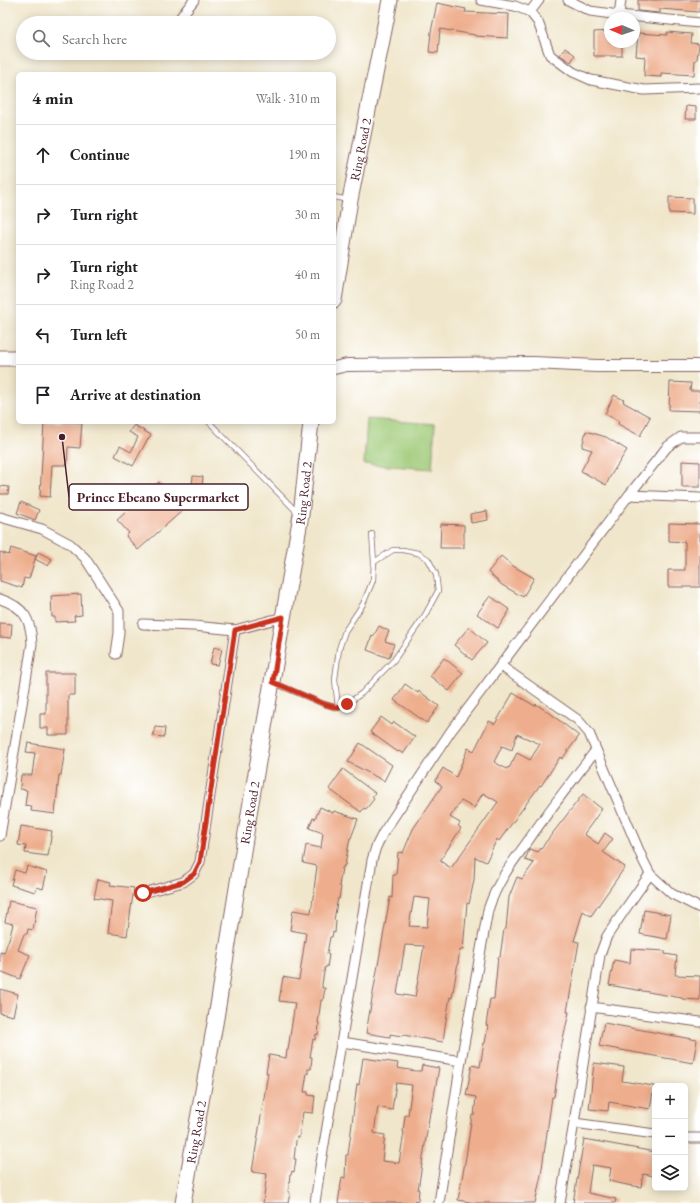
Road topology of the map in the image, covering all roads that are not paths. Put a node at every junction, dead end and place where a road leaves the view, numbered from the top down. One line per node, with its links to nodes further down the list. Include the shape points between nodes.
1 (194, 0): 10 (street)
2 (390, 0): 15 (main road, Ring Road 2)
3 (481, 0): 7 (street, via 515,6)
4 (539, 0): 7 (street)
5 (568, 0): 9 (street, via 590,11)
6 (621, 0): 8 (street)
7 (530, 12): 13 (street, via 538,22 550,55 585,78 644,90)
8 (619, 12)
9 (604, 13)
10 (181, 16)
11 (640, 17): 12 (street)
12 (700, 23)
13 (700, 88)
14 (336, 197): 15 (lane)
15 (350, 200): 16 (main road, Ring Road 2)
16 (336, 288)
17 (0, 358): 18 (main road)
18 (16, 358)
19 (700, 366): 20 (street, via 534,363 347,365)
20 (336, 368)
21 (211, 424): 26 (lane)
22 (311, 424): 26 (main road, Ring Road 2)
23 (700, 437): 24 (street, via 681,437 667,447)
24 (629, 494): 25 (street); 35 (street)
25 (700, 498)
26 (301, 515): 31 (main road, Ring Road 2)
27 (0, 517): 34 (street, via 42,529 70,544 84,558 119,611)
28 (372, 534): 29 (lane)
29 (374, 562): 37 (lane, via 373,580 339,649 334,679); 37 (lane, via 393,550 418,553 428,559 436,574 438,591 394,660 362,693)
30 (0, 599): 39 (street, via 20,609 31,629 32,644)
31 (283, 617): 33 (street); 36 (main road, Ring Road 2)
32 (143, 624): 33 (street)
33 (235, 630): 41 (street, via 200,862 194,874 183,882)
34 (116, 654)
35 (501, 666): 38 (street, via 578,720 589,733); 45 (street, via 451,731 376,847)
36 (273, 682): 37 (lane); 51 (main road, Ring Road 2)
37 (338, 708)
38 (596, 750): 40 (street); 46 (street, via 501,878 492,896)
39 (0, 836)
40 (650, 874): 42 (street, via 672,894); 43 (street, via 607,936 600,955)
41 (143, 893)
42 (700, 908)
43 (591, 1007): 44 (street); 47 (street)
44 (700, 1022)
45 (342, 1042): 46 (street); 52 (street)
46 (461, 1061): 53 (street)
47 (574, 1123): 48 (street); 54 (street)
48 (652, 1134)
49 (688, 1138): 50 (street)
50 (700, 1138)
51 (183, 1203)
52 (315, 1203)
53 (440, 1203)
54 (560, 1203)

